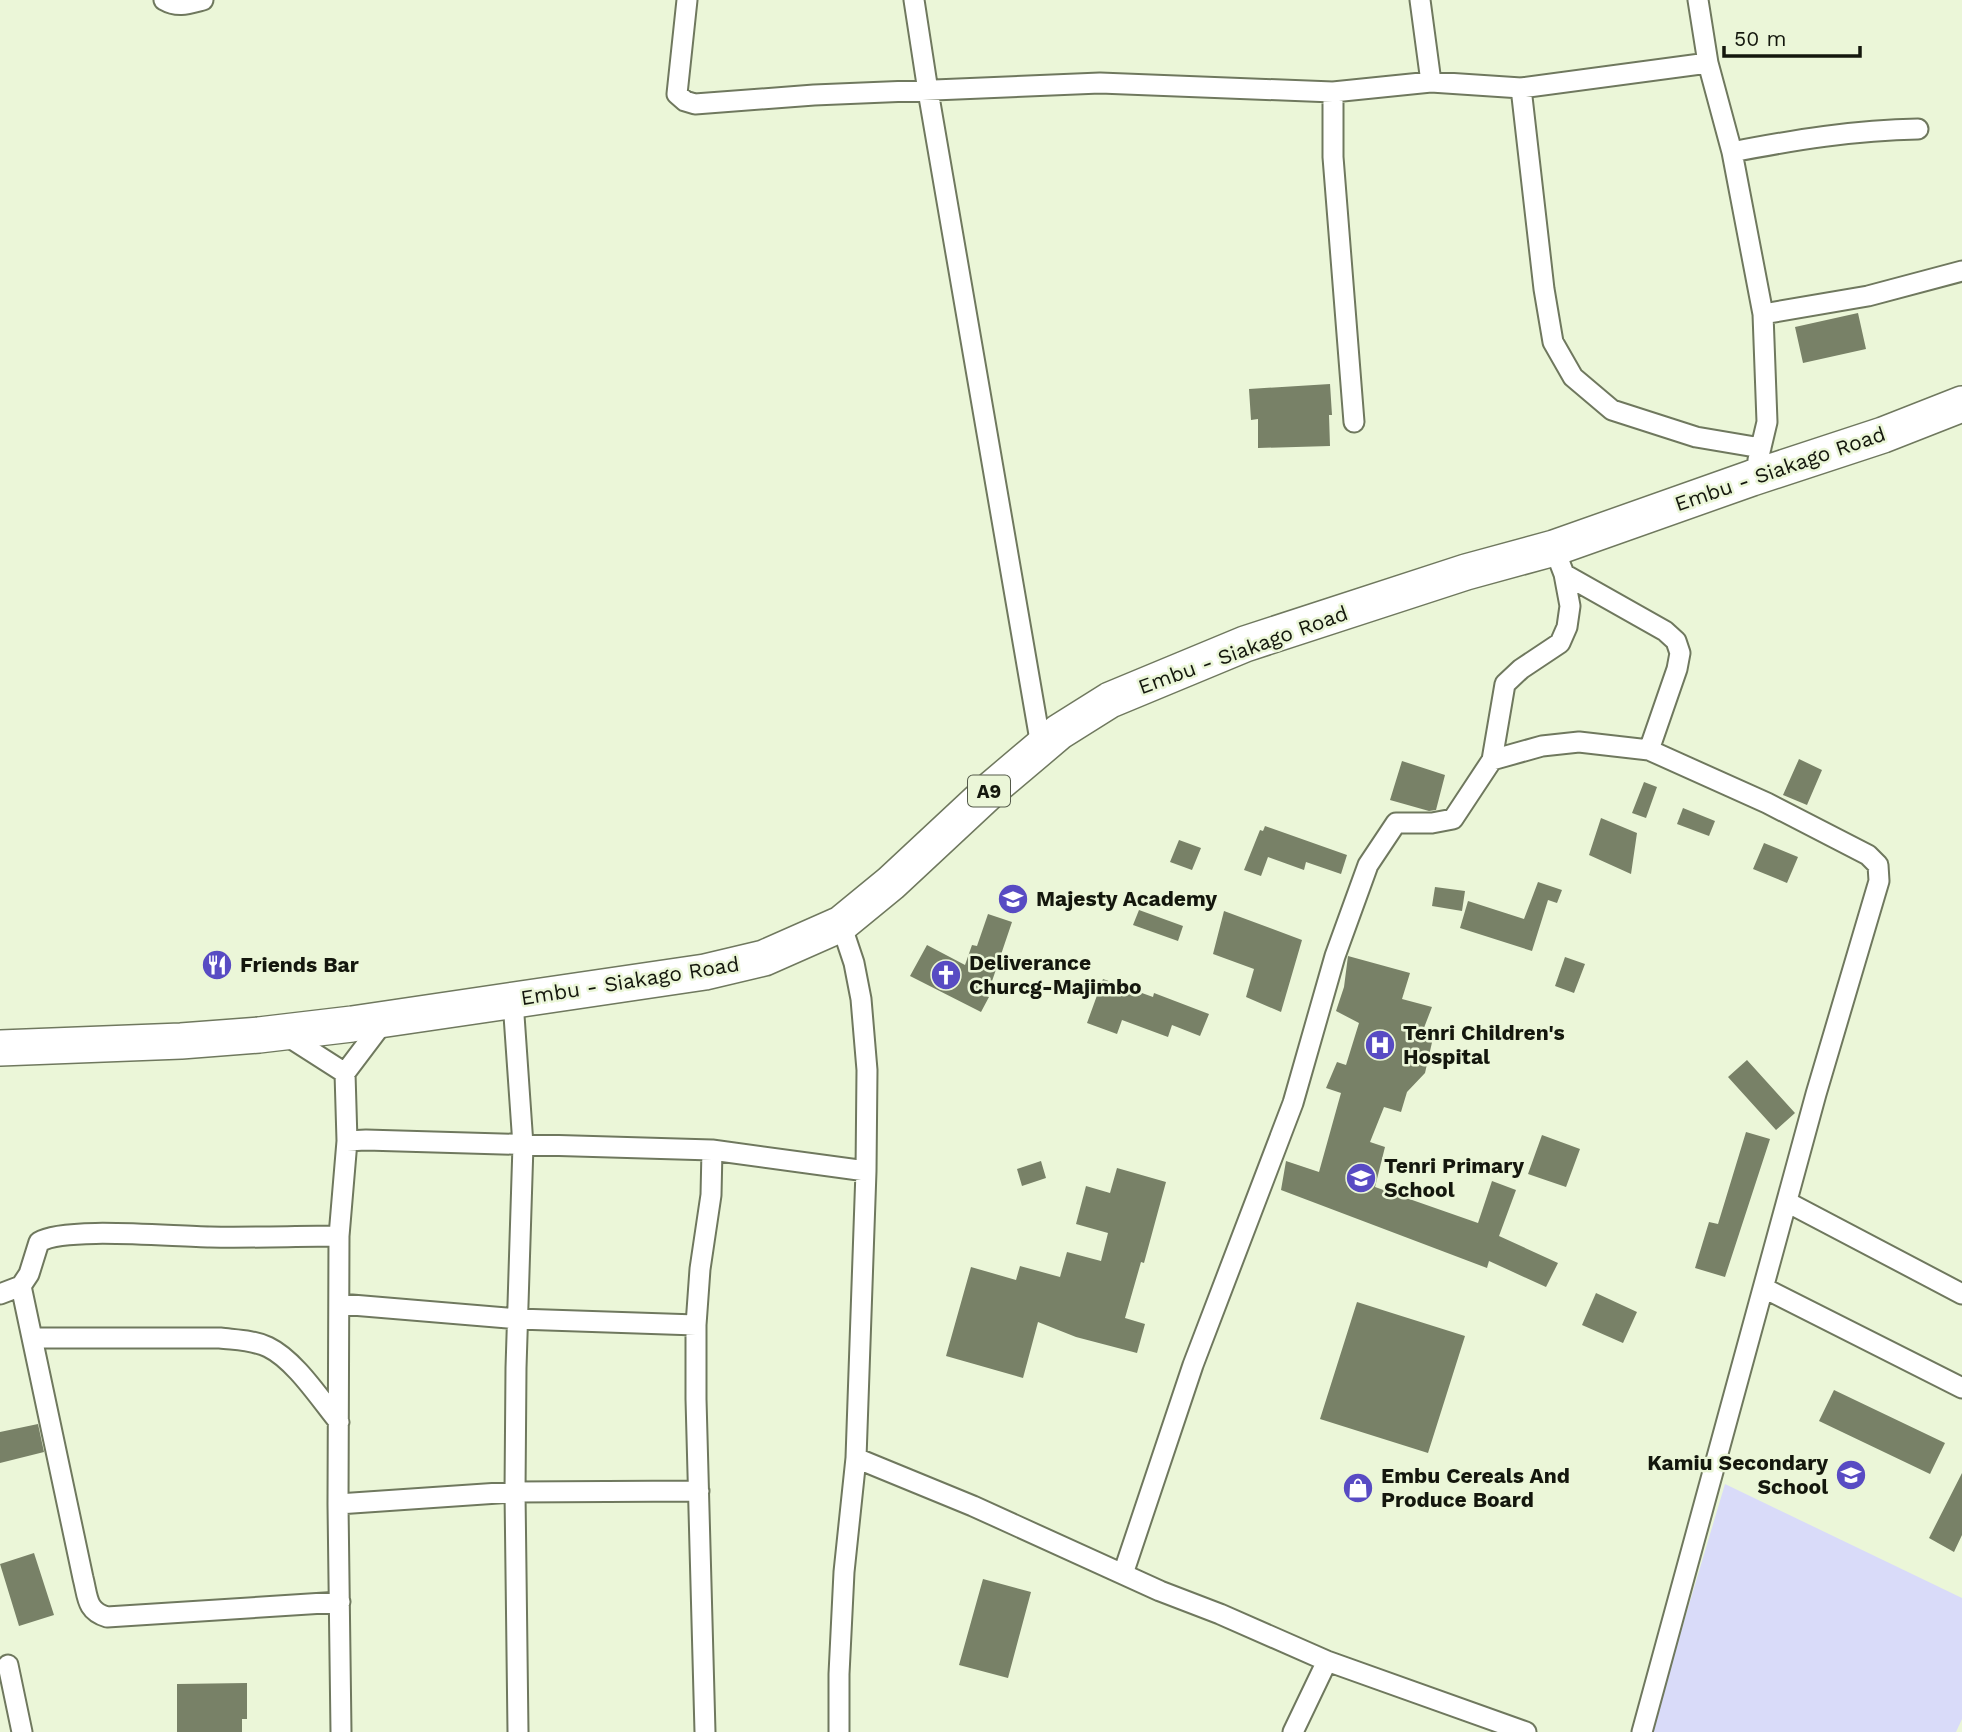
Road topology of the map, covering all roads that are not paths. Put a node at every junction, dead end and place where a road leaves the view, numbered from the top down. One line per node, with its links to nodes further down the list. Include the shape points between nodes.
1 (164, 0): 2 (street, via 183,6)
2 (203, 0)
3 (687, 0): 10 (street, via 677,94 685,101)
4 (914, 0): 10 (street)
5 (1420, 0): 8 (street)
6 (1698, 0): 7 (street)
7 (1708, 63): 9 (street); 13 (street)
8 (1431, 82): 9 (street); 11 (street)
9 (1521, 88): 18 (street, via 1553,342 1573,377 1612,410)
10 (928, 91): 11 (street, via 1100,83); 20 (street)
11 (1333, 92): 17 (street, via 1333,157)
12 (1918, 129): 13 (street, via 1798,139)
13 (1732, 152): 15 (street)
14 (1962, 271): 15 (street, via 1868,296)
15 (1763, 314): 18 (street, via 1768,422)
16 (1960, 408): 18 (highway, Embu - Siakago Road / A9, via 1871,440)
17 (1354, 422)
18 (1757, 463): 19 (highway, Embu - Siakago Road / A9)
19 (1559, 561): 20 (highway, Embu - Siakago Road / A9, via 1466,572 1245,644 1110,700); 21 (street, via 1676,641 1680,653); 22 (street, via 1570,606 1567,628 1560,643 1505,684)
20 (1041, 746): 23 (highway, Embu - Siakago Road / A9)
21 (1649, 750): 22 (street, via 1579,742 1542,746); 33 (street, via 1767,803 1868,855 1878,865 1879,881)
22 (1492, 760): 49 (street, via 1453,819 1396,823 1368,865 1335,956 1293,1102 1192,1365)
23 (841, 924): 24 (highway, Embu - Siakago Road / A9, via 764,958 705,972); 32 (street, via 861,999)
24 (513, 1001): 25 (highway, Embu - Siakago Road / A9); 30 (street)
25 (386, 1019): 26 (highway, Embu - Siakago Road / A9); 28 (street)
26 (281, 1032): 27 (highway, Embu - Siakago Road / A9); 28 (street)
27 (0, 1048)
28 (345, 1073): 29 (street)
29 (347, 1142): 30 (street); 34 (street)
30 (523, 1145): 31 (street); 40 (street)
31 (712, 1150): 32 (street); 41 (street)
32 (866, 1171): 45 (street)
33 (1787, 1202): 36 (street); 38 (street)
34 (339, 1236): 35 (street, via 46,1237 39,1242); 39 (street)
35 (21, 1286): 37 (street); 42 (street)
36 (1764, 1288): 43 (street); 60 (street)
37 (0, 1294)
38 (1962, 1294)
39 (340, 1304): 40 (street); 44 (street)
40 (518, 1319): 41 (street); 47 (street)
41 (696, 1325): 46 (street)
42 (32, 1338): 44 (street, via 248,1340 269,1347 290,1363); 50 (street, via 90,1607 96,1614 107,1617)
43 (1962, 1388)
44 (339, 1422): 48 (street)
45 (856, 1458): 49 (street); 57 (street, via 844,1584)
46 (699, 1491): 47 (street); 56 (street)
47 (515, 1492): 48 (street); 55 (street)
48 (338, 1504): 50 (street)
49 (1123, 1574): 51 (street)
50 (340, 1602): 54 (street)
51 (1327, 1661): 58 (street); 59 (street)
52 (8, 1665): 53 (street)
53 (22, 1732)
54 (341, 1732)
55 (518, 1732)
56 (705, 1732)
57 (839, 1732)
58 (1293, 1732)
59 (1526, 1732)
60 (1642, 1732)

